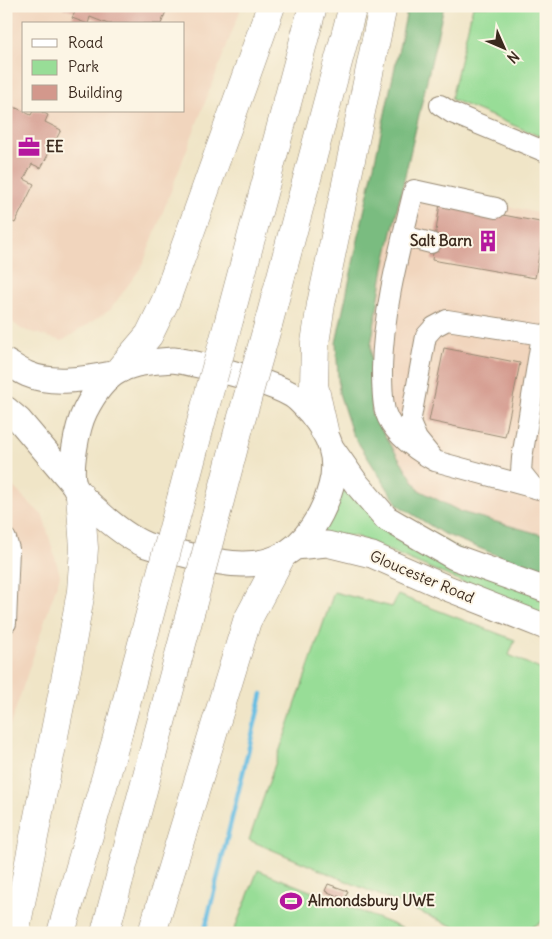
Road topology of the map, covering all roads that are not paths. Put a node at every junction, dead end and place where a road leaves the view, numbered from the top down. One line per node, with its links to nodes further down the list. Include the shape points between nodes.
1 (272, 6): 12 (highway, via 166,300 149,335)
2 (313, 6): 25 (highway, bridge, via 116,741)
3 (353, 6): 26 (highway, bridge)
4 (383, 6): 15 (highway, via 315,342 314,385)
5 (440, 105): 6 (lane)
6 (546, 152)
7 (496, 208): 8 (lane, via 414,190)
8 (403, 236): 9 (lane); 16 (lane, via 382,351 385,412 414,449)
9 (431, 243)
10 (544, 334): 14 (lane); 16 (lane, via 447,320 426,336 410,423 417,439)
11 (6, 362): 12 (main road, via 28,374 48,379 94,378)
12 (116, 371): 15 (main road, Gloucester Road, via 140,362 173,360 194,362 274,386 294,396); 18 (main road, via 80,421 74,457)
13 (6, 409): 18 (main road, via 20,420)
14 (538, 412): 17 (lane, via 522,458 521,472)
15 (328, 439): 20 (main road, via 334,476 328,500 309,532); 21 (main road, Gloucester Road, via 356,483 386,518 454,558)
16 (435, 461): 17 (lane)
17 (540, 489)
18 (77, 490): 20 (main road, Gloucester Road, via 107,520 146,544 219,563 245,565 266,562); 24 (highway, via 84,548 81,591)
19 (6, 539): 22 (lane, via 9,549)
20 (288, 552): 23 (main road, Gloucester Road, via 327,544 372,555); 27 (highway, via 248,621)
21 (546, 590)
22 (6, 623)
23 (546, 627)
24 (15, 933)
25 (61, 933)
26 (105, 933)
27 (152, 933)

